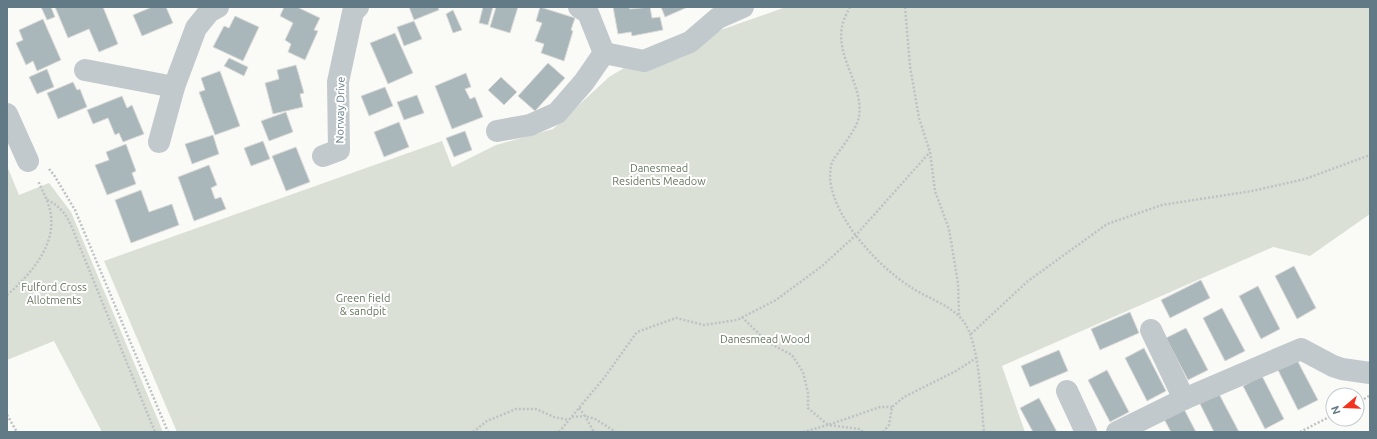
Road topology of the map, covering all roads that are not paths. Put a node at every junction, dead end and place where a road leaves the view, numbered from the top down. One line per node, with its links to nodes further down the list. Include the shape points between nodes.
1 (218, 7): 7 (street, via 209,12 196,28)
2 (579, 7): 5 (street, via 588,12)
3 (743, 7): 5 (street, via 718,18 690,42 644,61)
4 (351, 9): 11 (street, Norway Drive, via 338,82 339,150)
5 (604, 53): 9 (street, via 584,82 557,113 530,125)
6 (85, 70): 7 (street)
7 (174, 86): 10 (street)
8 (7, 114): 12 (street)
9 (497, 131)
10 (159, 142)
11 (323, 156)
12 (28, 161)
13 (1151, 330): 16 (street)
14 (1370, 373): 16 (street, via 1337,368 1301,349)
15 (1067, 391): 17 (street)
16 (1184, 399): 18 (street)
17 (1086, 432)
18 (1117, 432)

